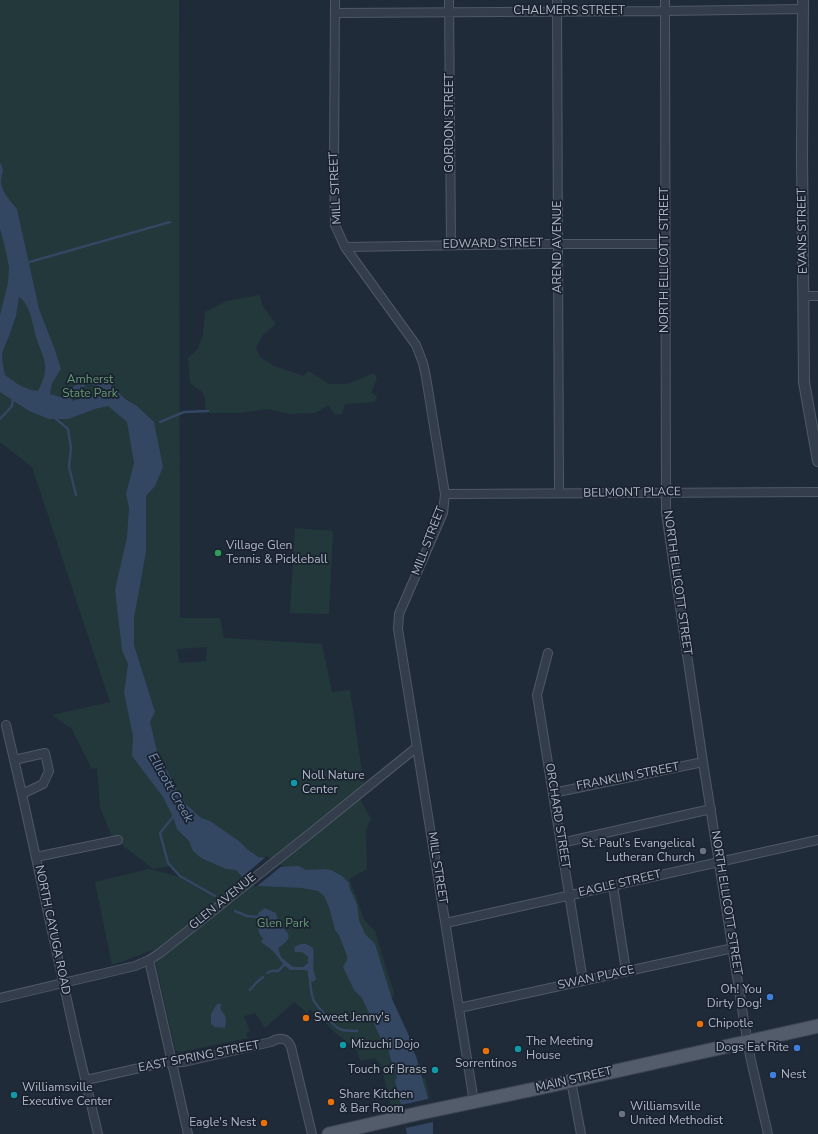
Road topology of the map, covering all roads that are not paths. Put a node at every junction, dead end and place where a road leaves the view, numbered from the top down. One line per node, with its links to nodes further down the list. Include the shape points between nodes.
1 (335, 0): 9 (street, MILL STREET)
2 (449, 0): 7 (street, GORDON STREET)
3 (557, 0): 8 (street, AREND AVENUE)
4 (665, 0): 6 (street, NORTH ELLICOTT STREET)
5 (803, 5): 6 (street, CHALMERS STREET); 14 (street, EVANS STREET)
6 (665, 11): 8 (street, CHALMERS STREET); 11 (street, NORTH ELLICOTT STREET)
7 (449, 12): 8 (street, CHALMERS STREET); 9 (street, CHALMERS STREET); 12 (street, GORDON STREET)
8 (558, 12): 10 (street, AREND AVENUE)
9 (336, 13): 13 (street, MILL STREET, via 335,224)
10 (558, 244): 11 (street, EDWARD STREET); 12 (street, EDWARD STREET); 19 (street, AREND AVENUE)
11 (666, 244): 17 (street, NORTH ELLICOTT STREET)
12 (451, 245): 13 (street, EDWARD STREET)
13 (345, 247): 20 (street, MILL STREET, via 416,345 426,377)
14 (804, 296): 15 (street); 16 (street, EVANS STREET, via 804,382)
15 (818, 296)
16 (818, 462)
17 (666, 492): 18 (street, BELMONT PLACE); 19 (street, BELMONT PLACE); 25 (street, NORTH ELLICOTT STREET, via 666,513)
18 (818, 492)
19 (559, 493): 20 (street, BELMONT PLACE)
20 (445, 494): 23 (street, MILL STREET, via 443,513 400,614 398,629)
21 (548, 653): 26 (street, ORCHARD STREET, via 537,696)
22 (6, 726): 24 (street, NORTH CAYUGA ROAD)
23 (417, 747): 36 (street, MILL STREET); 38 (street, GLEN AVENUE)
24 (14, 760): 27 (street, NORTH CAYUGA ROAD); 27 (street, via 45,753 49,771 43,784)
25 (703, 762): 26 (street, FRANKLIN STREET); 28 (street, NORTH ELLICOTT STREET)
26 (553, 793): 31 (street, ORCHARD STREET)
27 (22, 794): 32 (street, NORTH CAYUGA ROAD)
28 (711, 810): 31 (street); 33 (street, NORTH ELLICOTT STREET)
29 (118, 840): 32 (street)
30 (818, 840): 33 (street, EAGLE STREET)
31 (561, 843): 35 (street, ORCHARD STREET)
32 (36, 857): 41 (street, NORTH CAYUGA ROAD)
33 (720, 862): 34 (street, EAGLE STREET); 37 (street, NORTH ELLICOTT STREET)
34 (613, 886): 35 (street, EAGLE STREET); 39 (street)
35 (570, 895): 36 (street, EAGLE STREET); 40 (street, ORCHARD STREET)
36 (446, 923): 43 (street, MILL STREET)
37 (733, 948): 39 (street, SWAN PLACE); 45 (street, NORTH ELLICOTT STREET)
38 (150, 960): 41 (street, GLEN AVENUE, via 135,966); 46 (street)
39 (626, 971): 40 (street, SWAN PLACE)
40 (583, 981): 43 (street, SWAN PLACE)
41 (64, 982): 42 (street, GLEN AVENUE); 47 (street, NORTH CAYUGA ROAD)
42 (0, 998)
43 (459, 1008): 49 (street, MILL STREET)
44 (818, 1026): 45 (main road, MAIN STREET)
45 (748, 1041): 48 (main road, MAIN STREET); 55 (street, NORTH ELLICOTT STREET)
46 (172, 1063): 47 (street, EAST SPRING STREET); 51 (street); 52 (street, EAST SPRING STREET, via 271,1042 275,1039 287,1040 292,1047)
47 (86, 1080): 50 (street, NORTH CAYUGA ROAD)
48 (571, 1081): 49 (main road, MAIN STREET); 54 (street)
49 (474, 1102): 53 (main road, MAIN STREET)
50 (98, 1134)
51 (188, 1134)
52 (312, 1134)
53 (329, 1134)
54 (581, 1134)
55 (768, 1134)

